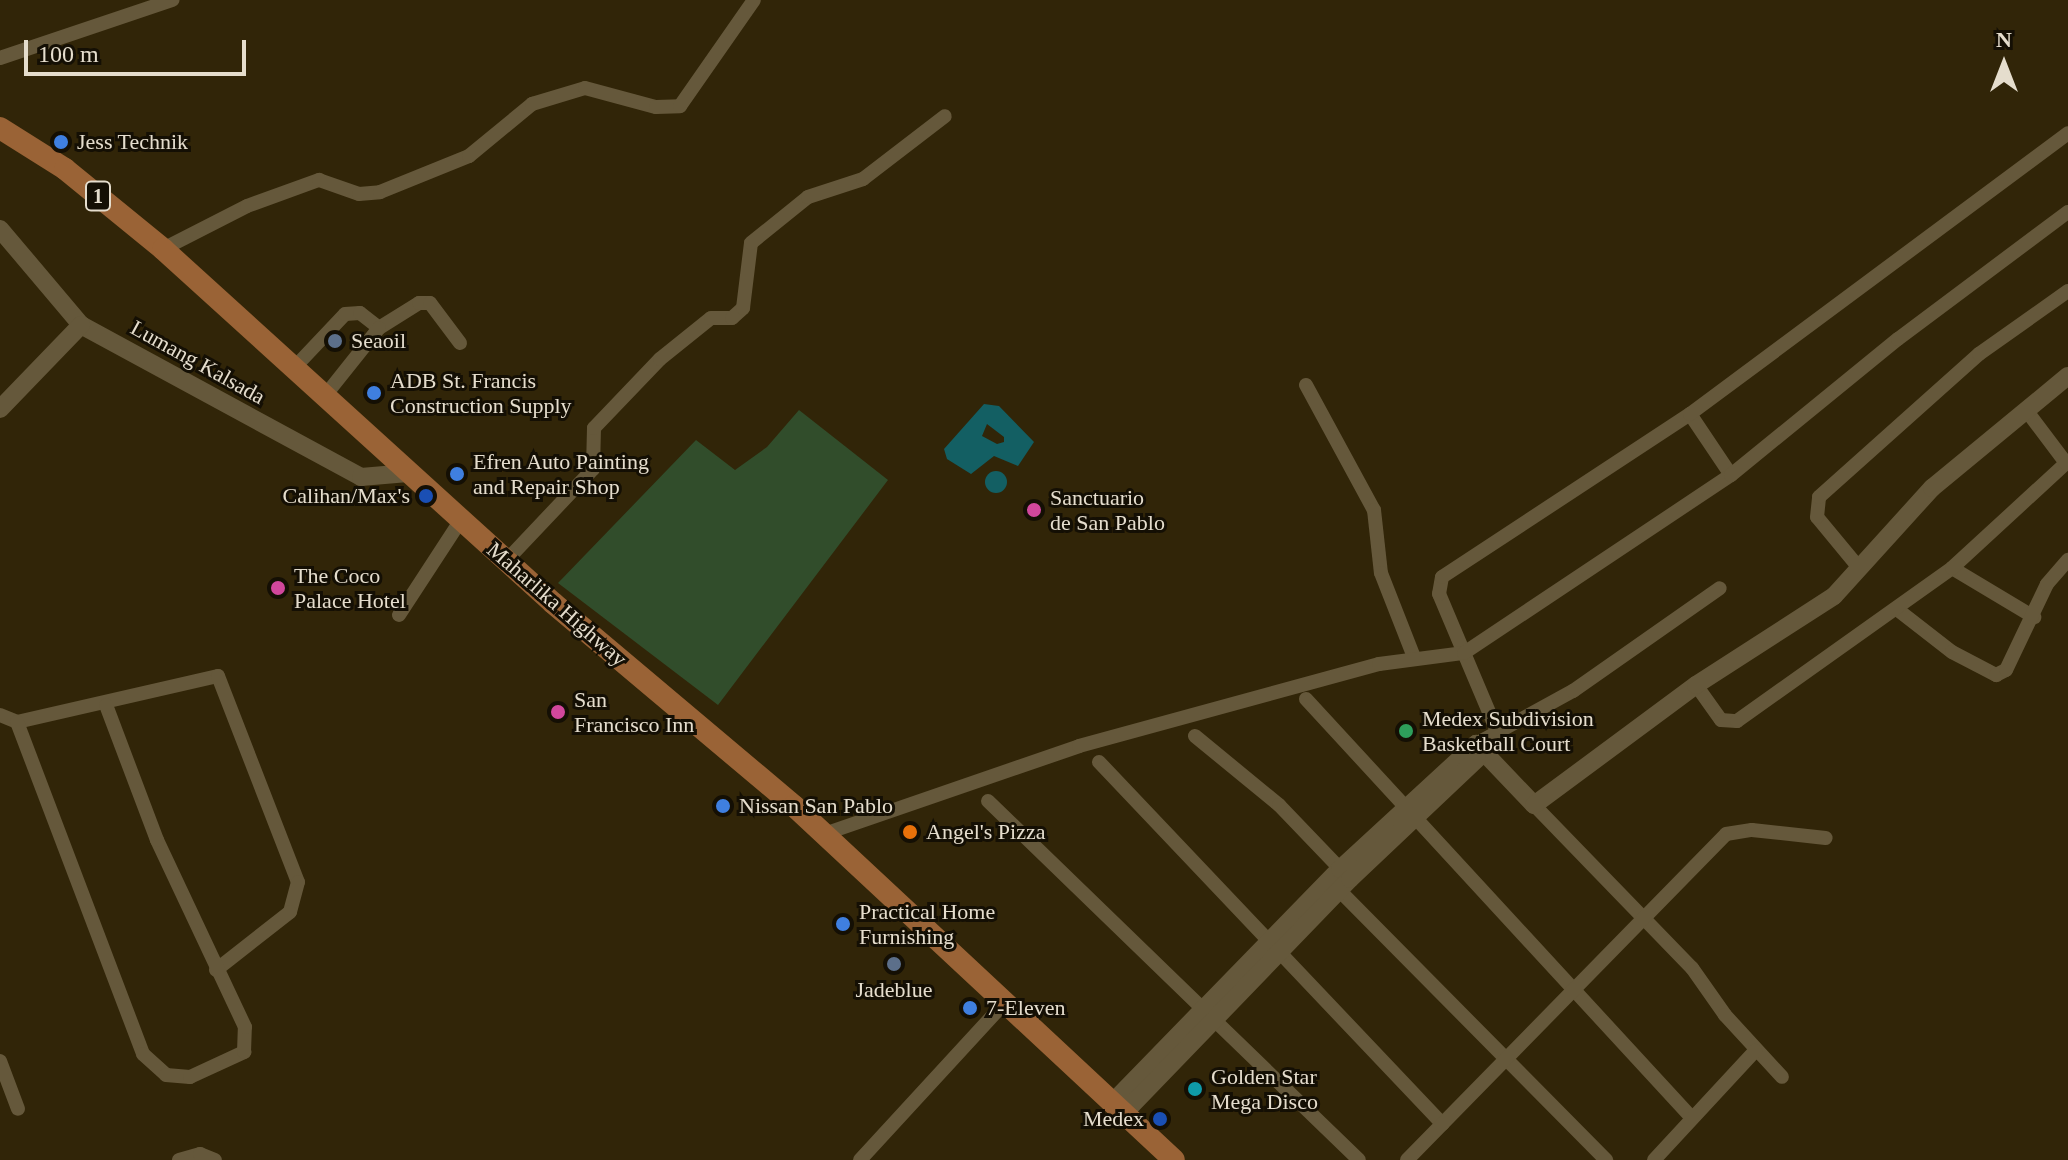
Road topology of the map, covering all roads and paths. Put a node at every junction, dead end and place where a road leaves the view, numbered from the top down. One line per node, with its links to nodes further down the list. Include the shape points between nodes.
1 (172, 0): 3 (street)
2 (754, 0): 9 (street, via 680,106 656,107 585,88 532,104 469,156 380,192 359,194 319,180 247,206)
3 (0, 58)
4 (945, 116): 25 (street, via 863,179 808,197 751,243 743,308 732,318 711,318 649,370 594,428 593,469)
5 (0, 128): 9 (main road, Maharlika Highway / 1, via 65,169)
6 (2068, 133): 20 (street)
7 (2068, 212): 22 (street, via 1898,339)
8 (0, 229): 11 (street, Lumang Kalsada)
9 (163, 249): 14 (main road, Maharlika Highway / 1)
10 (2068, 291): 27 (street, via 1979,354 1819,497 1817,517)
11 (81, 325): 18 (street); 21 (street, Lumang Kalsada, via 361,477)
12 (379, 328): 13 (street, via 419,303 430,303); 14 (street, via 360,313 345,314); 17 (street)
13 (460, 343)
14 (294, 368): 17 (main road, Maharlika Highway / 1)
15 (2068, 376): 19 (street)
16 (1306, 385): 33 (street, via 1374,510 1381,573)
17 (324, 397): 21 (main road, Maharlika Highway / 1)
18 (0, 409)
19 (2026, 410): 26 (street, via 2066,463); 27 (street, via 1932,488)
20 (1690, 414): 22 (street); 32 (street, via 1442,577 1439,594)
21 (408, 473): 23 (main road, Maharlika Highway / 1)
22 (1731, 475): 32 (street)
23 (461, 520): 25 (main road, Maharlika Highway / 1); 30 (street)
24 (2068, 560): 31 (street, via 2047,584)
25 (506, 561): 45 (main road, Maharlika Highway / 1)
26 (1952, 568): 29 (street); 31 (street)
27 (1860, 569): 34 (street, via 1834,596)
28 (1720, 588): 40 (street, via 1573,691)
29 (1898, 610): 31 (street, via 1952,652 1996,675 2006,670); 34 (street, via 1737,721 1721,720)
30 (399, 615)
31 (2034, 617)
32 (1464, 653): 33 (street); 40 (street)
33 (1414, 657): 45 (street, via 1079,746)
34 (1696, 685): 43 (street)
35 (1306, 699): 44 (street)
36 (106, 705): 38 (street); 50 (street, via 157,840); 50 (street, via 218,676 232,709 298,882 290,912)
37 (0, 715): 38 (street)
38 (17, 722): 50 (street, via 143,1054 166,1075 190,1077 244,1052 245,1027)
39 (1195, 736): 47 (street, via 1279,805)
40 (1486, 741): 43 (street); 44 (street)
41 (1099, 762): 49 (street)
42 (988, 801): 53 (street)
43 (1534, 805): 48 (street)
44 (1411, 810): 47 (street); 51 (street)
45 (824, 834): 52 (main road, Maharlika Highway / 1)
46 (1826, 838): 48 (street, via 1752,830 1726,834)
47 (1340, 880): 49 (street); 55 (street)
48 (1644, 919): 51 (street); 54 (street, via 1692,968)
49 (1274, 949): 53 (street); 61 (street)
50 (216, 970)
51 (1574, 993): 55 (street); 60 (street)
52 (1007, 1000): 58 (main road, Maharlika Highway / 1); 64 (street)
53 (1211, 1014): 58 (street); 66 (street)
54 (1755, 1051): 57 (street); 60 (street)
55 (1507, 1060): 61 (street); 68 (street)
56 (0, 1061): 59 (street)
57 (1782, 1077)
58 (1120, 1105): 65 (main road, Maharlika Highway / 1)
59 (18, 1109)
60 (1691, 1117): 69 (street)
61 (1443, 1124): 67 (street)
62 (179, 1160): 63 (street, via 200,1154)
63 (215, 1160)
64 (860, 1160)
65 (1174, 1160)
66 (1359, 1160)
67 (1407, 1160)
68 (1606, 1160)
69 (1654, 1160)

